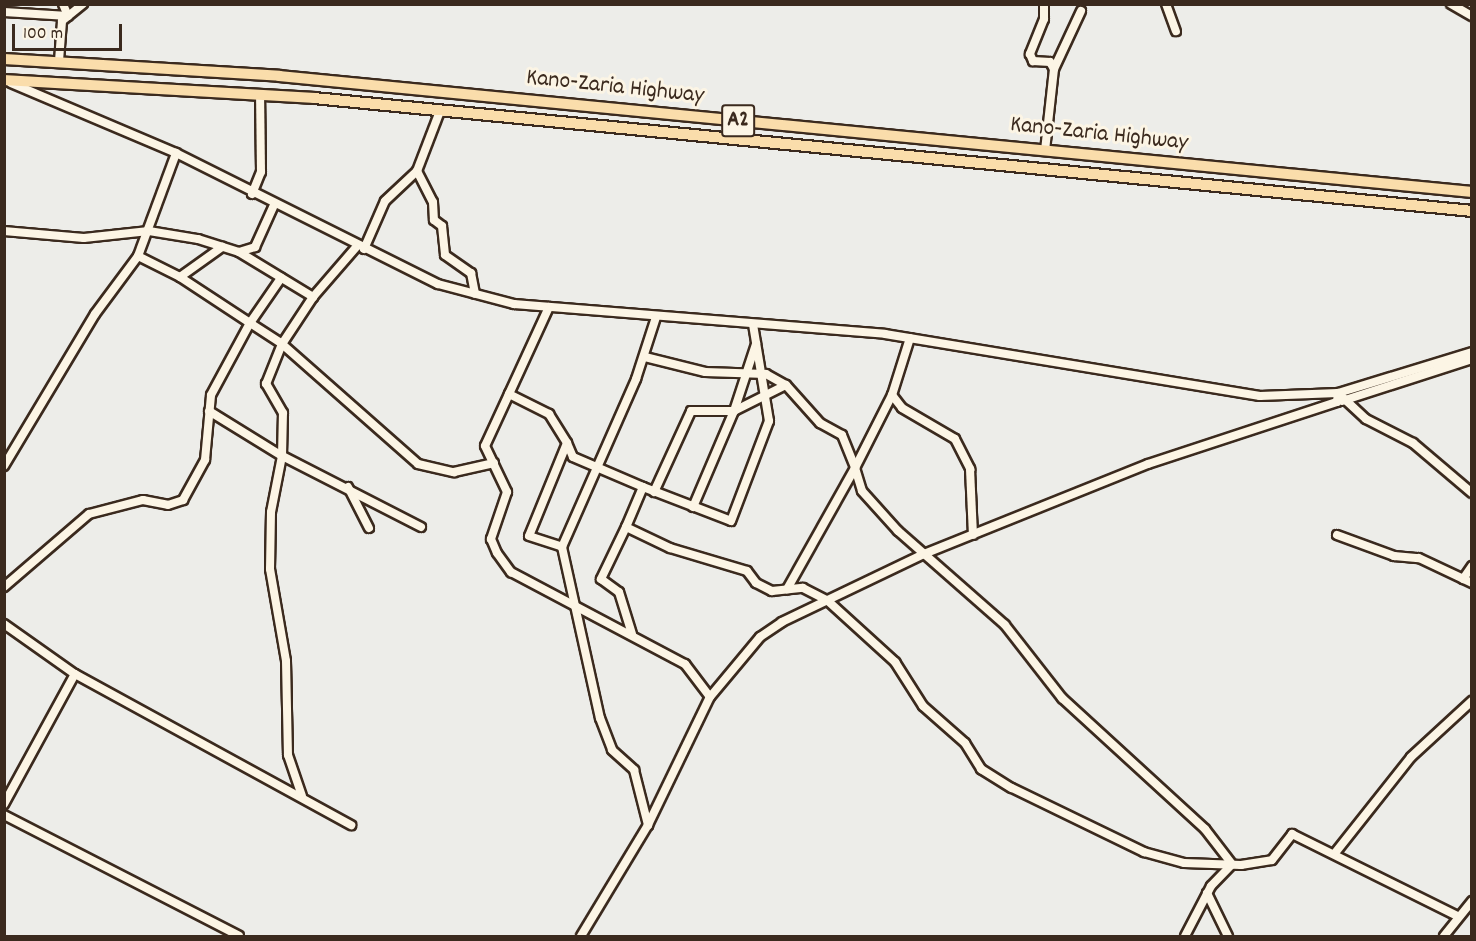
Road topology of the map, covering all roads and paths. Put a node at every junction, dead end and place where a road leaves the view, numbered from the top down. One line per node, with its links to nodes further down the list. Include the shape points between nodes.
1 (63, 4): 8 (street)
2 (82, 4): 8 (street)
3 (1044, 4): 13 (street, via 1044,20 1030,54 1033,61 1050,62)
4 (1166, 4): 10 (street)
5 (1451, 4): 9 (street)
6 (1081, 11): 13 (street)
7 (4, 12): 8 (street)
8 (68, 16): 12 (street, via 62,21)
9 (1472, 16)
10 (1176, 31)
11 (4, 59): 12 (highway, Kano-Zaria Highway / A2)
12 (59, 61): 17 (highway, Kano-Zaria Highway / A2, via 279,76)
13 (1054, 69): 17 (street)
14 (5, 80): 15 (highway, Kano-Zaria Highway / A2); 18 (street)
15 (260, 94): 16 (highway, Kano-Zaria Highway / A2); 21 (street, via 261,172)
16 (440, 111): 19 (street); 23 (highway, Kano-Zaria Highway / A2)
17 (1046, 150): 20 (highway, Kano-Zaria Highway / A2)
18 (176, 153): 21 (street); 25 (street)
19 (417, 171): 27 (street, via 385,201); 32 (street, via 432,202 434,220 442,226 445,255 471,273)
20 (1472, 192)
21 (252, 194): 22 (street)
22 (274, 205): 27 (street); 28 (street, via 255,247)
23 (1472, 211)
24 (4, 231): 25 (street, via 84,238)
25 (148, 231): 26 (street); 29 (street)
26 (222, 247): 28 (street); 30 (street)
27 (361, 248): 32 (street, via 438,284); 33 (street)
28 (239, 252): 31 (street)
29 (138, 256): 30 (street); 56 (street, via 95,314)
30 (180, 277): 36 (street)
31 (281, 278): 33 (street); 36 (street)
32 (475, 294): 34 (street)
33 (313, 297): 39 (street)
34 (549, 307): 35 (street); 48 (street)
35 (656, 317): 37 (street); 42 (street)
36 (250, 323): 39 (street); 52 (street, via 211,395)
37 (753, 324): 38 (street); 40 (street)
38 (910, 338): 47 (street, via 1260,396); 49 (street)
39 (282, 344): 55 (street, via 266,384 283,413); 57 (street, via 418,464 454,472)
40 (756, 344): 44 (street); 45 (street)
41 (1472, 352): 47 (street)
42 (645, 357): 44 (street, via 705,372); 58 (street)
43 (1472, 359): 51 (street)
44 (746, 374): 45 (street); 53 (street)
45 (766, 374): 46 (street); 50 (street)
46 (786, 385): 50 (street); 59 (street, via 820,423 842,435)
47 (1338, 393): 51 (street)
48 (509, 394): 54 (street, via 549,414); 57 (street, via 485,446)
49 (892, 395): 59 (street); 68 (street, via 902,408 955,439 970,469)
50 (767, 398): 53 (street); 64 (street, via 770,421 730,521)
51 (1341, 401): 63 (street, via 1413,443); 68 (street, via 1148,464)
52 (209, 411): 55 (street); 75 (street, via 205,460 183,500 168,506 143,500 89,514)
53 (734, 411): 62 (street, via 692,411); 64 (street)
54 (567, 443): 58 (street, via 573,457); 70 (street, via 529,536)
55 (282, 456): 60 (street); 84 (street, via 271,512 270,568 286,661 288,755)
56 (5, 462)
57 (494, 463): 78 (street, via 507,492 491,539 497,553 511,572)
58 (599, 465): 61 (street); 70 (street)
59 (855, 468): 71 (street, via 862,491); 76 (street)
60 (347, 486): 65 (street); 67 (street)
61 (643, 487): 62 (street); 66 (street)
62 (654, 492): 64 (street)
63 (1472, 493)
64 (693, 507)
65 (421, 527)
66 (626, 527): 76 (street, via 670,548 747,570 756,583 772,591); 80 (street, via 601,579 619,592)
67 (369, 528)
68 (974, 535): 71 (street)
69 (1337, 535): 73 (street, via 1394,556 1419,558)
70 (562, 547): 78 (street)
71 (924, 554): 77 (street); 90 (street, via 1005,625 1062,698 1205,829)
72 (1472, 566): 73 (street)
73 (1463, 579): 74 (street)
74 (1472, 583)
75 (4, 587)
76 (787, 589): 77 (street, via 803,588)
77 (828, 601): 82 (street, via 759,638); 90 (street, via 895,662 923,706 965,743 989,775 1144,852 1184,863)
78 (574, 609): 80 (street); 88 (street, via 588,648 606,735 612,750 634,770)
79 (4, 624): 81 (street)
80 (632, 634): 82 (street, via 685,664)
81 (75, 674): 84 (street); 85 (street)
82 (710, 697): 88 (street)
83 (1472, 701): 89 (street, via 1411,757)
84 (302, 796): 87 (street)
85 (4, 804)
86 (4, 815): 94 (street)
87 (351, 825)
88 (648, 825): 95 (street)
89 (1335, 853): 90 (street, via 1292,834 1272,860); 93 (street)
90 (1232, 864): 91 (street)
91 (1207, 892): 96 (street); 97 (street)
92 (1472, 901): 93 (street)
93 (1459, 917): 98 (street)
94 (239, 936)
95 (581, 936)
96 (1185, 936)
97 (1228, 936)
98 (1444, 936)

